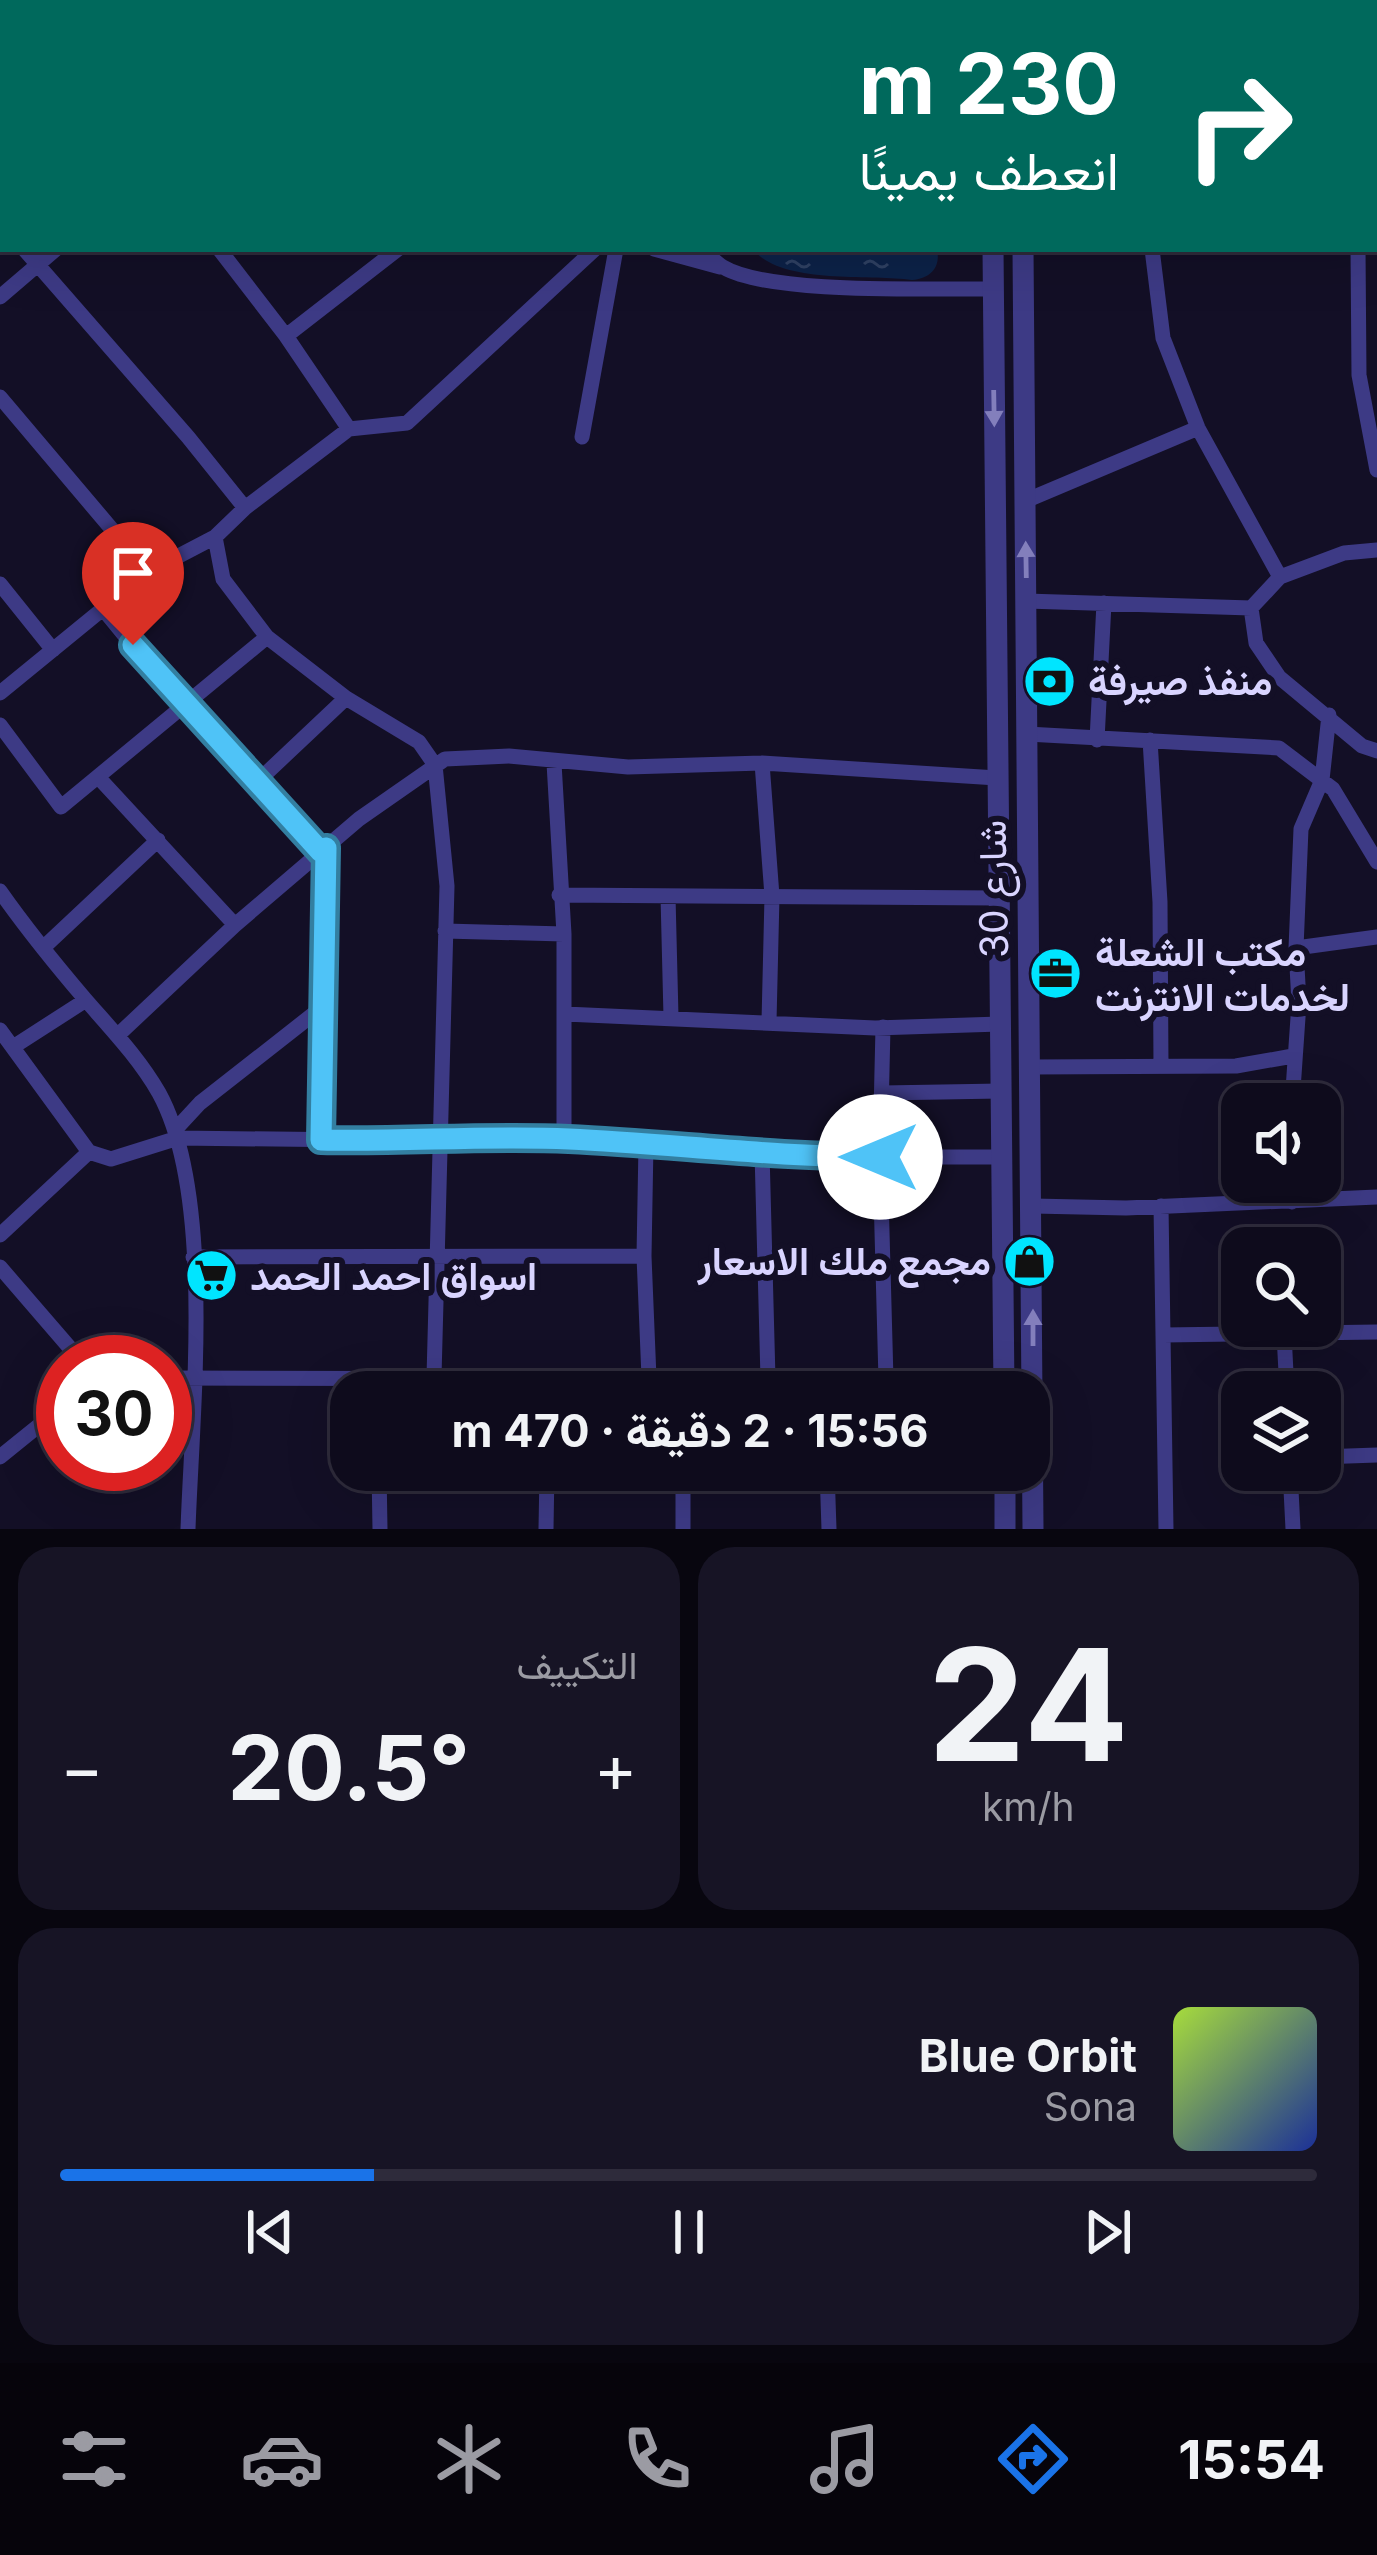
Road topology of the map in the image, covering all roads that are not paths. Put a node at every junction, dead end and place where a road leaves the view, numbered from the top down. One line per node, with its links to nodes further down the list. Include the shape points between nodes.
1 (26, 252): 13 (street)
2 (53, 252): 13 (street)
3 (221, 252): 21 (street)
4 (592, 252): 24 (street, via 407,423)
5 (615, 252): 25 (street)
6 (665, 252): 14 (street)
7 (706, 252): 14 (street)
8 (1152, 252): 23 (street, via 1163,338)
9 (1358, 252): 18 (street)
10 (386, 253): 21 (street)
11 (1023, 255): 12 (street, via 1005,270); 20 (street, شارع 30)
12 (993, 256): 15 (street, شارع 30)
13 (37, 267): 16 (street); 28 (street)
14 (725, 268): 15 (street, via 843,288)
15 (993, 289): 19 (street, شارع 30)
16 (0, 297)
17 (1377, 307): 18 (street)
18 (1359, 308): 26 (street, via 1359,375)
19 (993, 330): 20 (street, via 1005,322); 53 (street, شارع 30, one-way to 53)
20 (1024, 332): 27 (street, شارع 30)
21 (286, 336): 24 (street)
22 (0, 398): 31 (street)
23 (1198, 428): 27 (street); 32 (street)
24 (349, 429): 28 (street)
25 (582, 437)
26 (1377, 470)
27 (1025, 501): 34 (street, شارع 30, one-way to 27)
28 (245, 508): 29 (street)
29 (215, 537): 31 (street); 38 (street, via 223,580)
30 (1377, 550): 32 (street)
31 (148, 572): 37 (street)
32 (1280, 578): 36 (street)
33 (0, 584): 39 (street)
34 (1026, 601): 35 (street); 45 (street, شارع 30)
35 (1104, 603): 36 (street); 46 (street)
36 (1251, 608): 43 (street, via 1256,643 1280,677)
37 (103, 609): 39 (street); 42 (street)
38 (267, 637): 41 (street); 42 (street)
39 (52, 650): 40 (street)
40 (0, 693)
41 (346, 698): 51 (street, via 418,742); 54 (street)
42 (185, 703): 52 (street); 54 (street)
43 (1328, 716): 48 (street); 55 (street)
44 (0, 725): 52 (street, via 61,807)
45 (1027, 734): 46 (street); 82 (street, شارع 30)
46 (1096, 740): 47 (street)
47 (1150, 740): 55 (street, via 1279,748); 81 (street)
48 (1377, 751)
49 (554, 763): 50 (street); 51 (street, via 509,756); 59 (street)
50 (762, 763): 53 (street); 61 (street)
51 (435, 765): 57 (street); 65 (street)
52 (99, 778): 56 (street)
53 (997, 778): 63 (street, شارع 30)
54 (258, 781): 57 (street)
55 (1322, 781): 58 (street); 69 (street, via 1301,830)
56 (158, 839): 64 (street); 68 (street)
57 (324, 850): 64 (street); 71 (street)
58 (1377, 862)
59 (559, 895): 60 (street); 66 (street)
60 (668, 896): 61 (street); 73 (street)
61 (772, 896): 63 (street); 74 (street)
62 (2, 897): 68 (street)
63 (998, 898): 75 (street, شارع 30)
64 (235, 926): 78 (street)
65 (445, 931): 66 (street); 89 (street)
66 (564, 934): 72 (street)
67 (1377, 937): 69 (street)
68 (44, 947): 70 (street)
69 (1296, 948): 80 (street)
70 (86, 1000): 78 (street); 79 (street)
71 (325, 1005): 86 (street, via 200,1103); 88 (street)
72 (565, 1014): 73 (street); 87 (street)
73 (671, 1018): 74 (street)
74 (769, 1022): 76 (street)
75 (1000, 1024): 76 (street); 84 (street, شارع 30)
76 (884, 1028): 85 (street)
77 (0, 1030): 79 (street)
78 (118, 1035): 86 (street)
79 (13, 1047): 91 (street)
80 (1293, 1057): 81 (street); 83 (street)
81 (1161, 1066): 82 (street)
82 (1031, 1067): 98 (street, شارع 30)
83 (1292, 1083)
84 (1000, 1091): 85 (street); 94 (street, شارع 30)
85 (882, 1093): 93 (street)
86 (176, 1134): 88 (street); 91 (street, via 111,1159); 103 (street)
87 (564, 1138): 89 (street); 90 (street)
88 (321, 1140): 89 (street)
89 (439, 1142): 101 (street)
90 (646, 1144): 92 (street); 102 (street)
91 (89, 1152): 100 (street)
92 (762, 1152): 93 (street); 112 (street)
93 (880, 1157): 94 (street); 113 (street)
94 (1001, 1157): 114 (street, شارع 30)
95 (1377, 1198): 96 (street)
96 (1341, 1200)
97 (1259, 1203): 99 (street)
98 (1033, 1206): 99 (street); 133 (street, شارع 30, one-way to 98)
99 (1161, 1206): 108 (street)
100 (0, 1235)
101 (438, 1256): 102 (street); 103 (street); 110 (street)
102 (644, 1256): 111 (street)
103 (193, 1257): 115 (street)
104 (0, 1268): 107 (street)
105 (1377, 1332): 106 (street)
106 (1341, 1333)
107 (58, 1335)
108 (1163, 1335): 109 (street); 134 (street)
109 (1221, 1335)
110 (434, 1371)
111 (650, 1371)
112 (768, 1371)
113 (886, 1371)
114 (1004, 1371)
115 (193, 1377): 116 (street); 127 (street)
116 (330, 1382)
117 (36, 1428): 119 (street)
118 (1377, 1456): 120 (street)
119 (0, 1457)
120 (1341, 1457)
121 (379, 1491): 128 (street)
122 (546, 1491): 129 (street)
123 (683, 1491): 130 (street)
124 (828, 1491): 131 (street)
125 (1005, 1491): 132 (street)
126 (1292, 1491): 135 (street)
127 (188, 1529)
128 (380, 1529)
129 (545, 1529)
130 (683, 1529)
131 (829, 1529)
132 (1006, 1529)
133 (1034, 1529)
134 (1166, 1529)
135 (1293, 1529)

